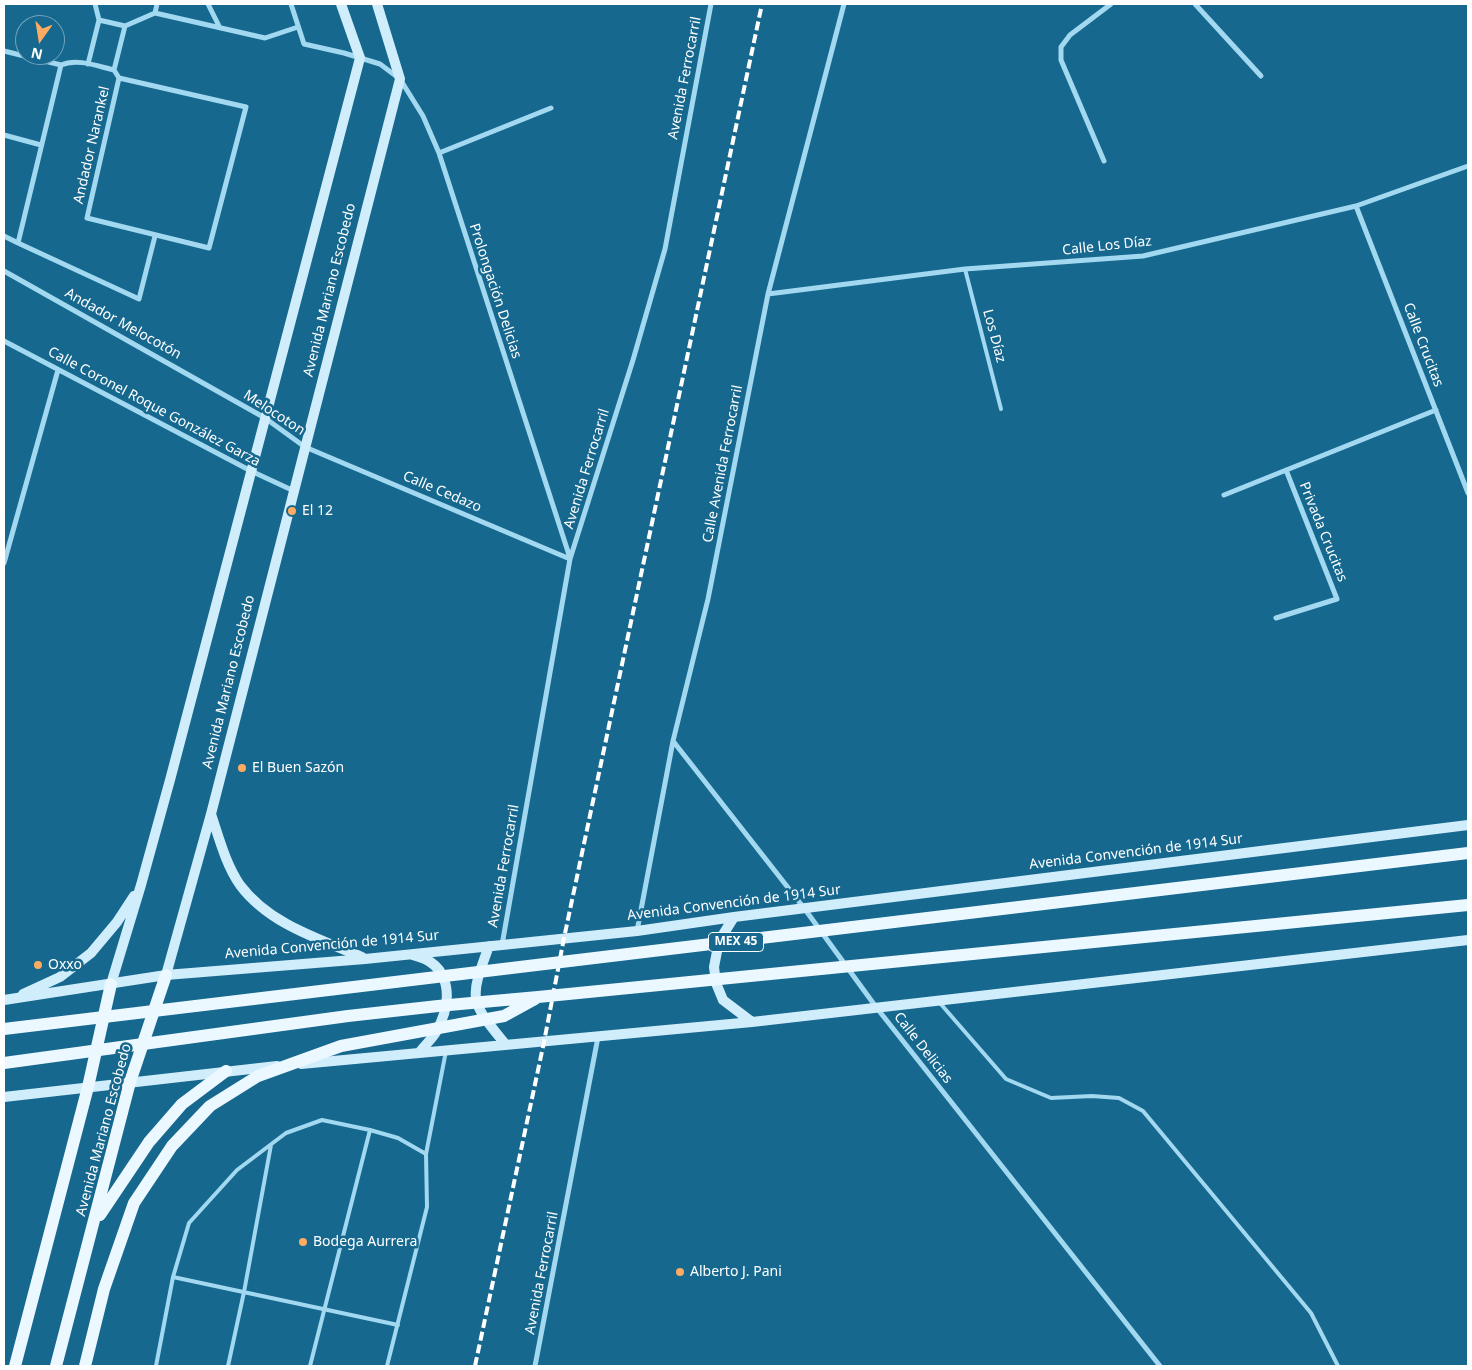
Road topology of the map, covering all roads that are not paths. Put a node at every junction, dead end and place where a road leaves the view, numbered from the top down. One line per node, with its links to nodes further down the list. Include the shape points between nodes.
1 (95, 4): 12 (street)
2 (157, 4): 11 (street)
3 (208, 4): 15 (street)
4 (291, 4): 14 (street)
5 (341, 4): 16 (main road)
6 (377, 4): 23 (main road)
7 (711, 4): 49 (street, Avenida Ferrocarril, via 665,249)
8 (844, 4): 36 (street, Calle Avenida Ferrocarril)
9 (1111, 4): 28 (street, via 1070,35 1061,47 1061,60)
10 (1195, 4): 21 (street)
11 (155, 13): 13 (street); 15 (street)
12 (98, 20): 13 (street); 18 (street)
13 (125, 26): 20 (street)
14 (298, 27): 15 (street, via 265,38); 16 (street, Prolongación Delicias, via 304,44)
15 (220, 28)
16 (360, 58): 23 (street, Prolongación Delicias, via 380,64); 42 (main road, Avenida Mariano Escobedo)
17 (65, 63): 18 (street)
18 (88, 64): 20 (street)
19 (61, 65): 26 (street)
20 (114, 70): 22 (street)
21 (1262, 76)
22 (119, 78): 32 (street, Andador Narankel, via 87,218); 32 (street, Andador Narankel, via 246,107 209,248)
23 (400, 80): 27 (street, Prolongación Delicias, via 423,116); 43 (main road, Avenida Mariano Escobedo)
24 (552, 108): 27 (street)
25 (4, 135): 26 (street)
26 (41, 144): 33 (street)
27 (439, 153): 49 (street, Prolongación Delicias)
28 (1104, 161)
29 (1468, 166): 30 (street, Calle Los Díaz)
30 (1356, 206): 34 (street, Calle Los Díaz, via 1143,256); 41 (street, Calle Crucitas)
31 (4, 236): 33 (street)
32 (155, 236): 33 (street, via 139,299)
33 (18, 243)
34 (965, 269): 36 (street, Calle Los Díaz); 40 (lane, Los Díaz)
35 (4, 271): 39 (street, Andador Melocotón)
36 (768, 294): 52 (street, Calle Avenida Ferrocarril, via 708,599)
37 (4, 341): 38 (street, Calle Coronel Roque González Garza)
38 (58, 370): 45 (street, Calle Coronel Roque González Garza); 50 (street)
39 (230, 398): 42 (street, Melocoton)
40 (1001, 409)
41 (1436, 410): 44 (street, Privada Crucitas); 47 (street, Calle Crucitas)
42 (265, 418): 43 (street, Melocoton); 45 (main road, Avenida Mariano Escobedo)
43 (305, 447): 46 (main road, Avenida Mariano Escobedo); 49 (street, Calle Cedazo)
44 (1286, 470): 48 (street, Privada Crucitas); 51 (street, Privada Crucitas, via 1337,599)
45 (251, 471): 46 (street, Calle Coronel Roque González Garza); 56 (main road, Avenida Mariano Escobedo)
46 (294, 492): 53 (main road, Avenida Mariano Escobedo)
47 (1468, 493)
48 (1224, 495)
49 (570, 559): 62 (street, Avenida Ferrocarril)
50 (4, 563)
51 (1276, 618)
52 (673, 740): 58 (street, Calle Delicias); 60 (street, Calle Avenida Ferrocarril)
53 (211, 814): 65 (main road, via 226,858 240,885 262,908 294,928); 66 (main road, Avenida Mariano Escobedo)
54 (1468, 825): 58 (main road, Avenida Convención de 1914 Sur)
55 (1468, 853): 73 (main road, MEX 45, bridge)
56 (141, 885): 67 (main road, Avenida Mariano Escobedo); 69 (main road, via 117,922 91,953 60,977)
57 (1468, 905): 68 (main road, bridge)
58 (804, 908): 59 (main road, Avenida Convención de 1914 Sur); 71 (street, Calle Delicias)
59 (734, 917): 60 (main road, Avenida Convención de 1914 Sur); 72 (main road, via 719,941 714,967 716,983 723,1000)
60 (637, 931): 62 (main road, Avenida Convención de 1914 Sur)
61 (1468, 940): 70 (main road)
62 (502, 945): 63 (main road, Avenida Convención de 1914 Sur)
63 (489, 946): 64 (main road, Avenida Convención de 1914 Sur); 75 (main road, via 475,984 474,998)
64 (410, 954): 65 (main road, Avenida Convención de 1914 Sur); 77 (main road, via 432,962 442,974 447,989 447,1002 436,1033)
65 (365, 958): 66 (main road, Avenida Convención de 1914 Sur)
66 (166, 975): 67 (main road, Avenida Convención de 1914 Sur); 80 (main road, Avenida Mariano Escobedo)
67 (111, 984): 69 (main road, Avenida Convención de 1914 Sur); 81 (main road, Avenida Mariano Escobedo)
68 (538, 998): 78 (main road, bridge, via 348,1016); 93 (main road, bridge, via 504,1016 341,1046 258,1076 210,1106 172,1146 134,1203 104,1289)
69 (8, 999)
70 (937, 1000): 71 (main road); 100 (lane, via 1006,1079 1051,1098 1119,1098 1143,1111 1311,1313)
71 (876, 1007): 72 (main road); 99 (street, Calle Delicias)
72 (752, 1022): 74 (main road)
73 (4, 1029)
74 (598, 1037): 75 (main road); 98 (street, Avenida Ferrocarril)
75 (506, 1045): 76 (main road)
76 (446, 1050): 77 (main road); 85 (lane)
77 (419, 1053): 79 (main road)
78 (4, 1063)
79 (226, 1071): 80 (main road); 86 (main road, via 182,1104 149,1142)
80 (130, 1082): 81 (main road); 86 (main road, Avenida Mariano Escobedo)
81 (88, 1087): 82 (main road); 91 (main road, Avenida Mariano Escobedo)
82 (4, 1097)
83 (370, 1130): 84 (lane, via 322,1120 286,1133); 85 (lane, via 398,1138); 89 (lane)
84 (271, 1144): 87 (lane, via 237,1170 189,1224); 88 (lane)
85 (426, 1154): 90 (lane, via 427,1207)
86 (94, 1223): 92 (main road, Avenida Mariano Escobedo)
87 (173, 1277): 88 (lane); 94 (lane)
88 (244, 1292): 89 (lane); 95 (lane)
89 (323, 1309): 90 (lane); 96 (lane)
90 (398, 1325): 97 (lane)
91 (14, 1366)
92 (56, 1366)
93 (85, 1366)
94 (156, 1366)
95 (228, 1366)
96 (310, 1366)
97 (387, 1366)
98 (535, 1366)
99 (1160, 1366)
100 (1338, 1366)

